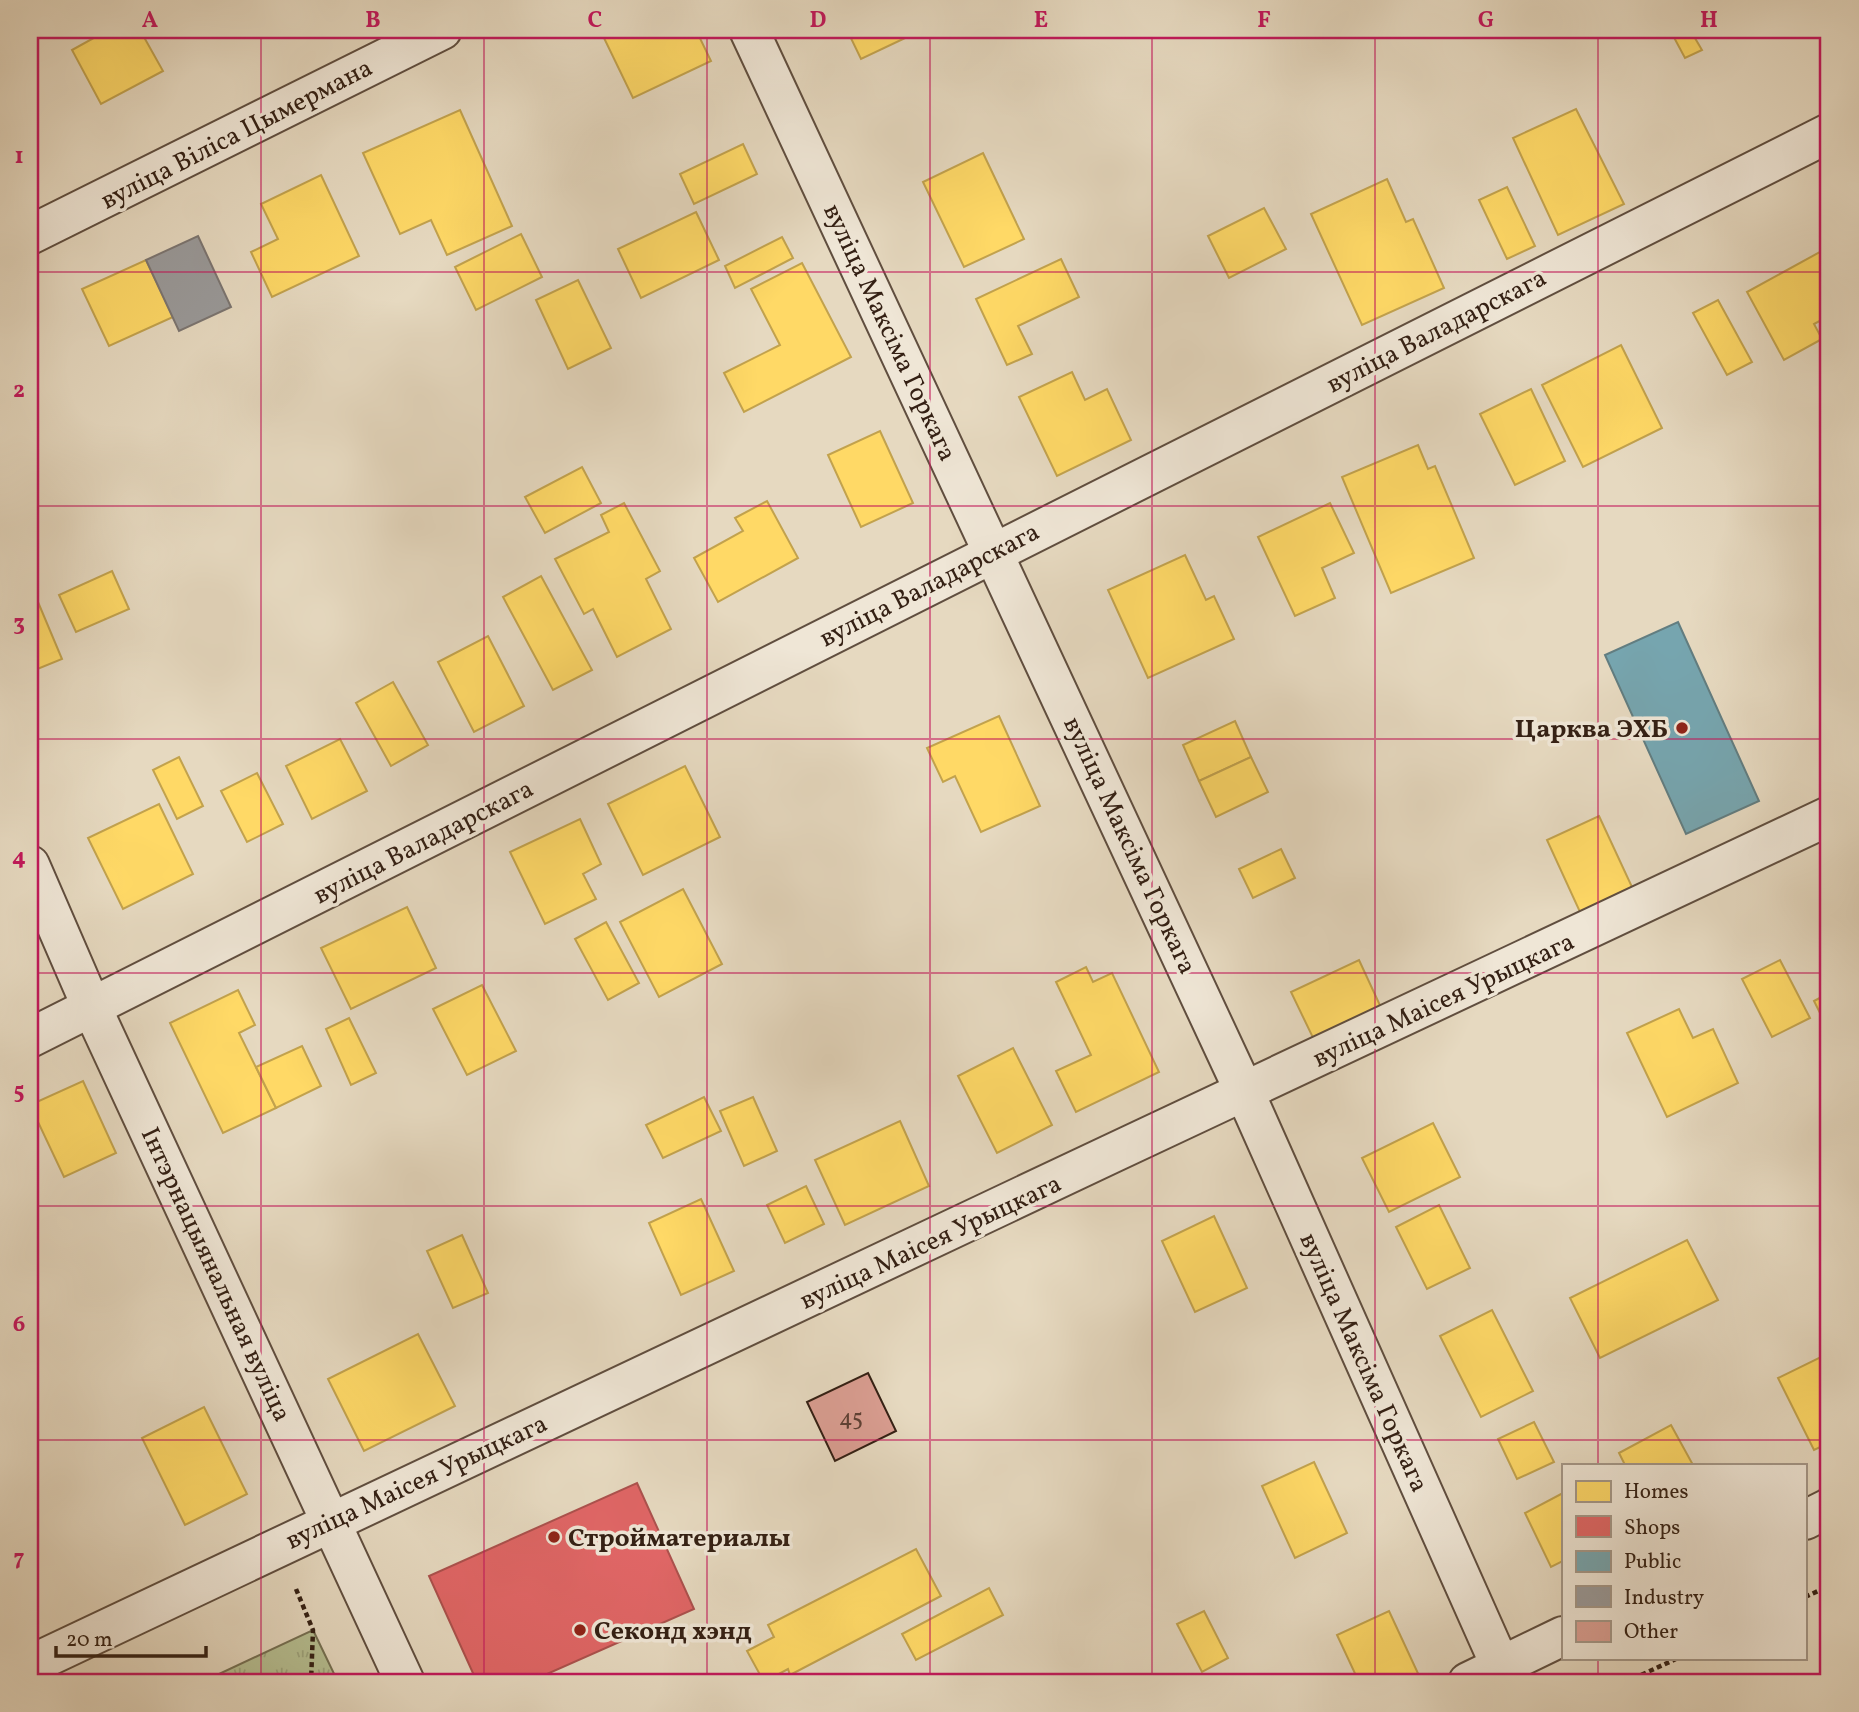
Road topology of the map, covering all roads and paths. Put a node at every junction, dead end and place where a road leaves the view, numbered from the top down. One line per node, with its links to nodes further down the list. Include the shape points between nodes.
1 (442, 30): 4 (street, вуліца Віліса Цымермана)
2 (748, 30): 5 (street, вуліца Максіма Горкага)
3 (1829, 132): 5 (street, вуліца Валадарскага)
4 (30, 235)
5 (995, 551): 8 (street, вуліца Валадарскага); 10 (street, вуліца Максіма Горкага)
6 (1829, 816): 10 (street, вуліца Маісея Урыцкага)
7 (30, 865): 8 (street, Інтэрнацыянальная вуліца)
8 (92, 1008): 9 (street, вуліца Валадарскага); 12 (street, Інтэрнацыянальная вуліца)
9 (30, 1038)
10 (1245, 1093): 12 (street, вуліца Маісея Урыцкага); 20 (street, вуліца Максіма Горкага)
11 (1829, 1508): 13 (street)
12 (332, 1520): 14 (street, вуліца Маісея Урыцкага); 22 (street, Інтэрнацыянальная вуліца)
13 (1806, 1520)
14 (278, 1546): 19 (street, вуліца Маісея Урыцкага); 21 (path, via 313,1630)
15 (1829, 1586): 16 (path)
16 (1806, 1597)
17 (1562, 1636): 20 (street)
18 (1674, 1660): 23 (path)
19 (30, 1665)
20 (1484, 1674)
21 (311, 1682)
22 (405, 1682)
23 (1626, 1682)

